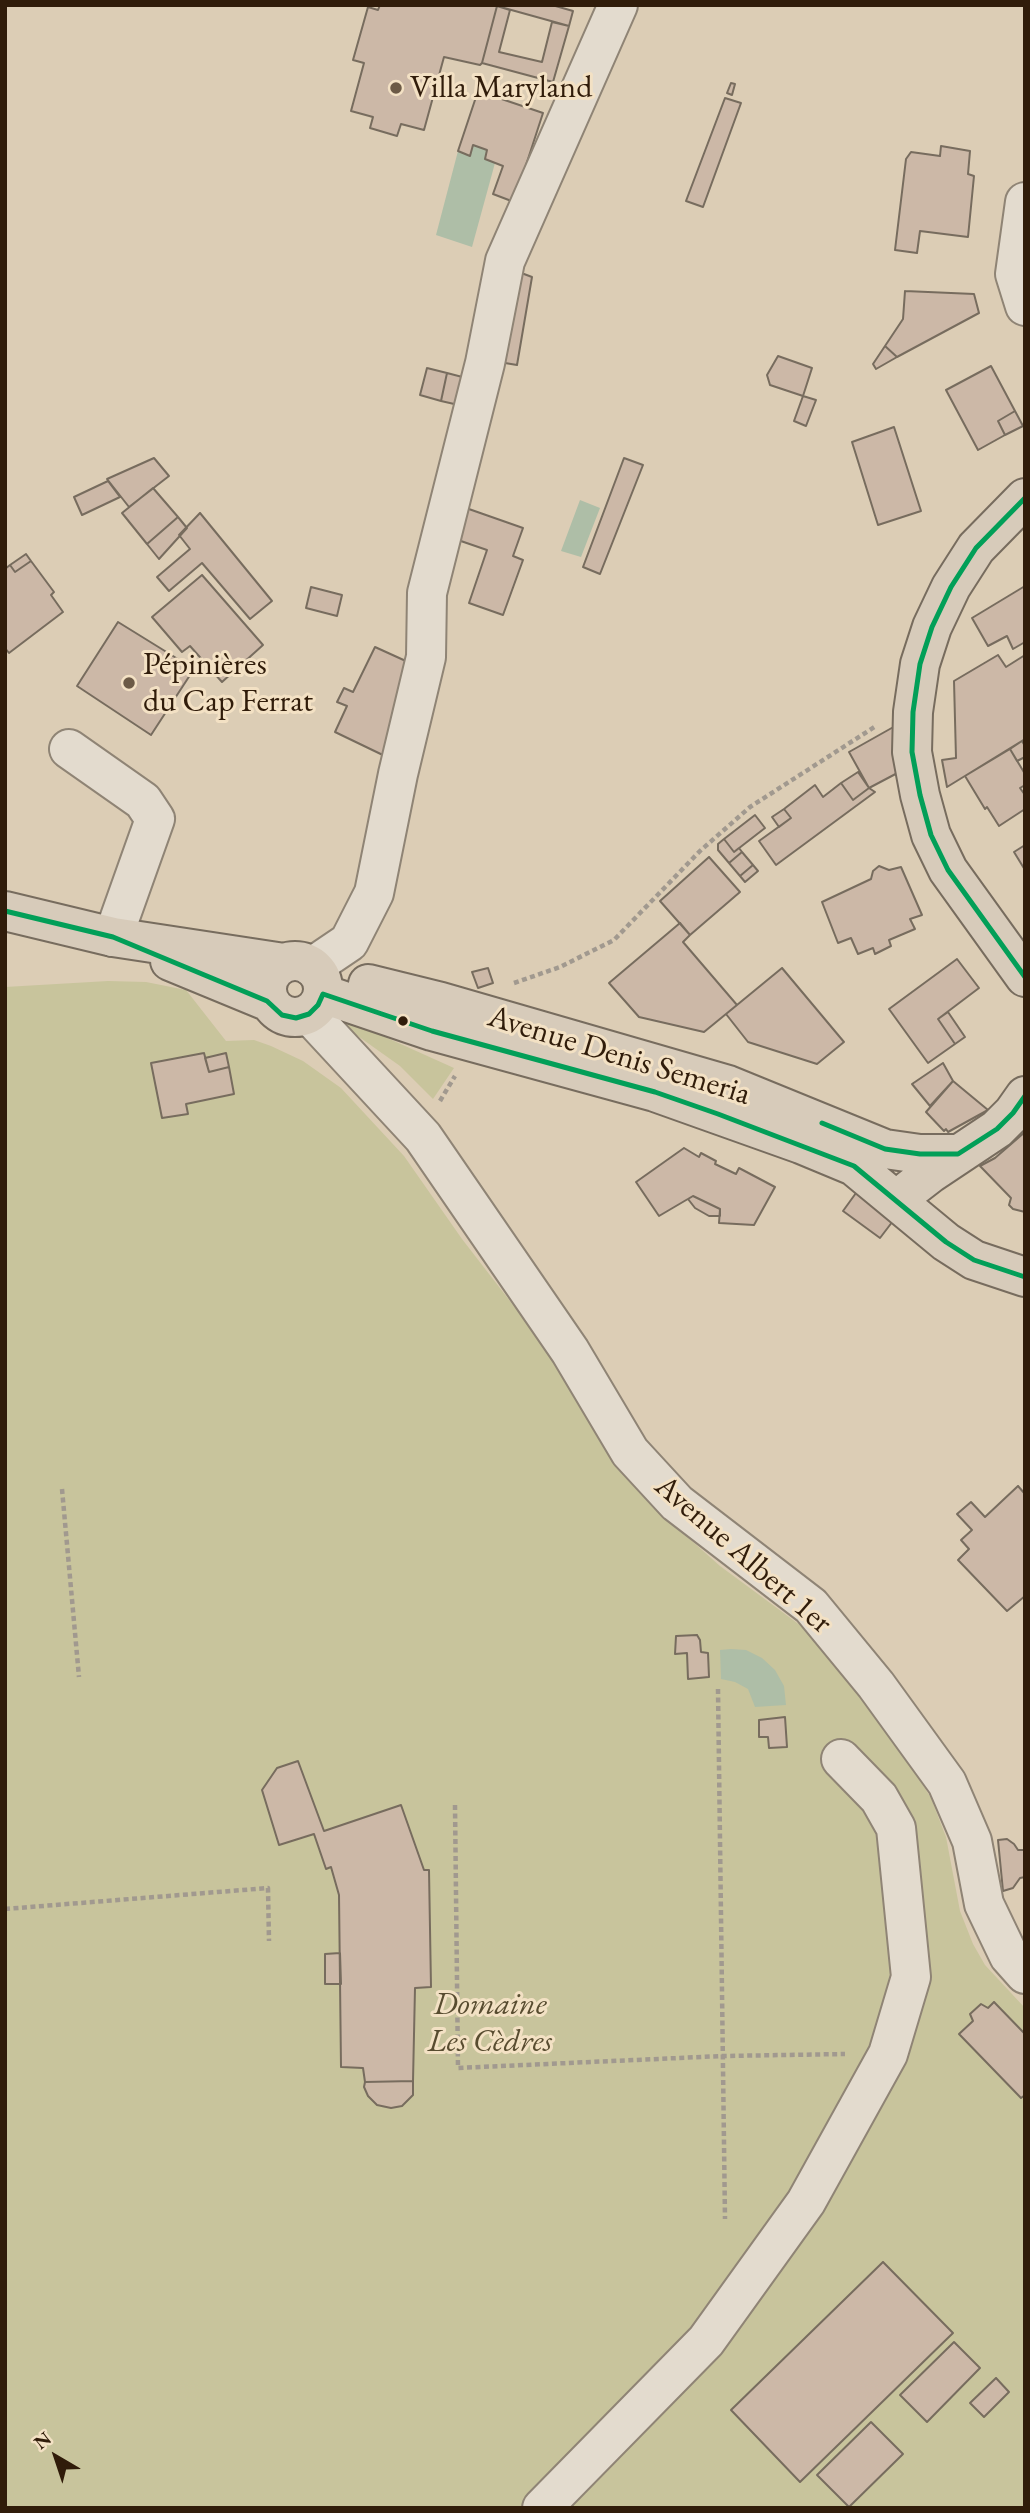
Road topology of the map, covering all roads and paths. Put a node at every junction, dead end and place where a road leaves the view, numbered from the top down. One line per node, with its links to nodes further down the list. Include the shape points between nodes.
1 (618, 5): 11 (street, via 505,261 485,363 427,593 426,657 374,893 349,942)
2 (1025, 202): 3 (street, via 1015,274)
3 (1025, 306)
4 (1025, 498): 5 (main road, via 976,548 951,587 920,664)
5 (913, 712): 9 (main road, via 912,752 931,835 948,870); 10 (path, via 885,720 750,807 700,851 614,940 561,968)
6 (69, 749): 8 (street, via 143,801 155,819)
7 (5, 911): 8 (main road, Avenue Denis Semeria)
8 (113, 937): 11 (main road, Avenue Denis Semeria)
9 (1025, 977)
10 (509, 984)
11 (299, 989): 14 (main road, Avenue Denis Semeria, via 655,1092); 26 (street, Avenue Albert 1er, via 301,1036 375,1087 423,1137 570,1351 630,1452 677,1503 811,1606 876,1685 947,1783 972,1841 984,1904 1009,1956)
12 (456, 1075): 15 (path)
13 (1025, 1096): 16 (main road, via 997,1129)
14 (723, 1100): 16 (main road, Avenue Denis Semeria, via 885,1149); 17 (main road, Avenue Denis Semeria, via 853,1166)
15 (435, 1110)
16 (958, 1154): 17 (main road, via 909,1190)
17 (900, 1202): 18 (main road, Avenue Denis Semeria, via 974,1260)
18 (1025, 1277)
19 (62, 1489): 20 (path)
20 (79, 1677)
21 (718, 1689): 28 (path)
22 (842, 1759): 27 (street, via 879,1798 896,1828 911,1977)
23 (455, 1805): 28 (path, via 458,2068)
24 (5, 1909): 25 (path, via 268,1888)
25 (270, 1941)
26 (1025, 1974)
27 (888, 2054): 28 (path); 30 (street, via 806,2202 706,2341)
28 (723, 2056): 29 (path)
29 (725, 2219)
30 (542, 2508)

